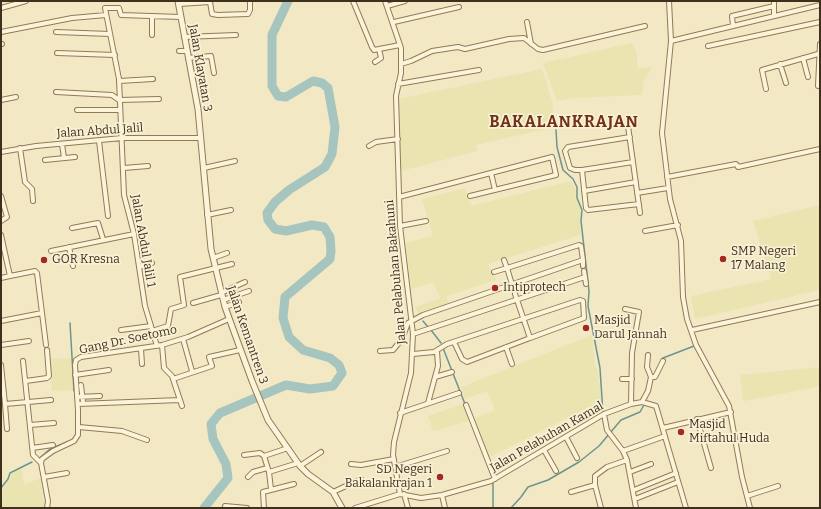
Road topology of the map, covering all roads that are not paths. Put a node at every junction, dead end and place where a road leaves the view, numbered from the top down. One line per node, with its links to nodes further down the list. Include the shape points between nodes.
1 (5, 1): 12 (street)
2 (26, 1): 12 (street)
3 (250, 1): 9 (street, via 248,14 224,15 212,14)
4 (353, 1): 37 (street, via 372,47 374,50)
5 (385, 1): 13 (street, Jalan Pelabuhan Bakahuni)
6 (405, 1): 13 (street)
7 (669, 1): 32 (street)
8 (774, 1): 14 (street)
9 (210, 2): 10 (street)
10 (179, 3): 20 (street, Jalan Klayatan 3)
11 (820, 5): 19 (street)
12 (6, 6): 16 (street)
13 (387, 6): 21 (street, Jalan Pelabuhan Bakahuni)
14 (774, 6): 19 (street); 25 (street, via 732,16)
15 (460, 7): 21 (street)
16 (1, 8)
17 (106, 15): 18 (street, via 105,8 120,8 120,15); 26 (street, via 72,18); 28 (street, Jalan Abdul Jalil 1)
18 (152, 16): 20 (street); 29 (street)
19 (774, 16): 25 (street)
20 (181, 17): 31 (street, Jalan Klayatan 3)
21 (394, 22): 35 (street, Jalan Pelabuhan Bakahuni)
22 (527, 22): 33 (street)
23 (820, 22): 36 (street)
24 (646, 26): 33 (street, via 543,50)
25 (733, 26): 32 (street)
26 (1, 32)
27 (56, 32): 28 (street)
28 (110, 34): 42 (street, Jalan Abdul Jalil 1)
29 (152, 35)
30 (236, 35): 31 (street)
31 (184, 37): 38 (street, Jalan Klayatan 3)
32 (671, 41): 85 (street, via 662,133)
33 (531, 44): 46 (street, via 524,38 508,39 465,49 458,47 432,51)
34 (820, 44): 41 (street)
35 (400, 45): 37 (street); 46 (street, Jalan Pelabuhan Bakahuni)
36 (708, 46)
37 (379, 49): 45 (street, via 381,58)
38 (186, 50): 39 (street); 43 (street, Jalan Klayatan 3)
39 (179, 51)
40 (57, 53): 42 (street)
41 (818, 54): 44 (street); 55 (street)
42 (114, 55): 52 (street, Jalan Abdul Jalil 1)
43 (188, 58): 49 (street, via 211,56); 67 (street, Jalan Klayatan 3)
44 (802, 58): 47 (street); 50 (street)
45 (374, 62)
46 (401, 64): 54 (street, Jalan Pelabuhan Bakahuni)
47 (780, 64): 53 (street); 56 (street, via 762,70)
48 (479, 70): 54 (street)
49 (214, 73)
50 (808, 77)
51 (153, 79): 52 (street)
52 (119, 81): 60 (street, Jalan Abdul Jalil 1)
53 (786, 83)
54 (398, 84): 68 (street, Jalan Pelabuhan Bakahuni)
55 (818, 86)
56 (766, 89)
57 (56, 92): 60 (street, via 112,95)
58 (16, 97): 59 (street)
59 (1, 100)
60 (119, 100): 61 (street); 63 (street, Jalan Abdul Jalil 1)
61 (159, 100)
62 (77, 110): 63 (street)
63 (120, 110): 66 (street, Jalan Abdul Jalil 1)
64 (628, 126): 65 (street)
65 (630, 137): 79 (street); 83 (street, via 568,147 566,151 570,168)
66 (122, 138): 67 (street, Jalan Abdul Jalil); 69 (street, Jalan Abdul Jalil); 81 (street, Jalan Abdul Jalil 1)
67 (201, 138): 82 (street, Jalan Kemantren 3)
68 (398, 139): 71 (street, via 376,142); 93 (street, Jalan Pelabuhan Bakahuni)
69 (99, 141): 70 (street, Jalan Abdul Jalil); 99 (street)
70 (62, 144): 72 (street, Jalan Abdul Jalil); 76 (street)
71 (369, 146)
72 (20, 148): 74 (street, Jalan Abdul Jalil); 94 (street, via 25,182 32,189)
73 (820, 149): 85 (street, via 738,167 736,164)
74 (1, 152)
75 (75, 157): 76 (street)
76 (64, 158): 77 (street)
77 (45, 160)
78 (235, 160): 82 (street)
79 (633, 162): 83 (street); 86 (street)
80 (148, 166): 81 (street)
81 (124, 168): 106 (street, Jalan Abdul Jalil 1, via 124,195)
82 (204, 168): 98 (street, Jalan Kemantren 3)
83 (582, 170): 89 (street)
84 (491, 173): 88 (street); 88 (street, via 552,158 556,175); 93 (street)
85 (667, 177): 87 (street)
86 (636, 182): 89 (street); 90 (street)
87 (668, 188): 90 (street); 102 (street)
88 (495, 190): 92 (street)
89 (584, 191): 95 (street, via 586,208 590,211)
90 (637, 192): 95 (street)
91 (1, 196): 100 (street, via 7,217)
92 (470, 196)
93 (399, 197): 103 (street, Jalan Pelabuhan Bakahuni)
94 (33, 201)
95 (639, 204): 97 (street)
96 (231, 210): 98 (street)
97 (640, 213)
98 (207, 215): 113 (street, Jalan Kemantren 3)
99 (108, 216)
100 (1, 220)
101 (426, 220): 103 (street)
102 (678, 225): 105 (street); 144 (street, via 682,246 683,297)
103 (400, 226): 141 (street, Jalan Pelabuhan Bakahuni)
104 (72, 228): 108 (street, via 98,223)
105 (646, 231)
106 (134, 234): 108 (street); 119 (street, Jalan Abdul Jalil 1)
107 (1, 235): 111 (street)
108 (103, 239): 109 (street)
109 (69, 247): 110 (street); 118 (street)
110 (51, 251)
111 (3, 253): 123 (street)
112 (226, 253): 113 (street)
113 (213, 258): 120 (street, Jalan Kemantren 3)
114 (504, 260): 121 (street)
115 (583, 260): 121 (street, via 579,245); 124 (street); 127 (street)
116 (152, 263): 119 (street)
117 (232, 264): 120 (street)
118 (73, 266)
119 (139, 267): 142 (street, Jalan Abdul Jalil 1)
120 (214, 268): 130 (street, Jalan Kemantren 3); 145 (street, via 180,278 184,305 171,309 168,326)
121 (507, 268): 122 (street); 127 (street)
122 (494, 272)
123 (10, 276): 125 (street); 137 (street, via 36,272)
124 (585, 277): 128 (street); 131 (street)
125 (1, 278)
126 (245, 282): 130 (street)
127 (512, 284): 131 (street); 141 (street)
128 (586, 284)
129 (249, 291): 130 (street)
130 (221, 296): 134 (street); 135 (street, Jalan Kemantren 3)
131 (518, 300): 138 (street); 146 (street)
132 (239, 302): 135 (street)
133 (820, 302): 144 (street)
134 (193, 303)
135 (225, 307): 139 (street, Jalan Kemantren 3)
136 (625, 309): 173 (street, via 639,312 632,353)
137 (42, 314): 140 (street); 174 (street, via 49,376)
138 (523, 318): 147 (street); 147 (street, via 583,301 584,318); 150 (street)
139 (229, 319): 148 (street, Gang Dr. Soetomo); 155 (street, Jalan Kemantren 3)
140 (1, 321)
141 (411, 321): 146 (street, Jalan Pelabuhan Bakahuni); 156 (street, via 406,325 402,339 395,349)
142 (151, 326): 143 (street); 145 (street, Jalan Abdul Jalil 1)
143 (121, 330)
144 (692, 330): 191 (street, via 696,345)
145 (152, 331): 152 (street, Jalan Abdul Jalil 1)
146 (413, 334): 158 (street, Jalan Pelabuhan Bakahuni)
147 (530, 338): 153 (street)
148 (183, 339): 152 (street, Gang Dr. Soetomo); 166 (street)
149 (29, 341): 151 (street)
150 (454, 342): 153 (street, via 464,361); 157 (street)
151 (1, 345)
152 (159, 346): 154 (street, Gang Dr. Soetomo); 171 (street, Jalan Abdul Jalil 1, via 164,368)
153 (506, 347): 164 (street)
154 (141, 349): 163 (street); 168 (street, Gang Dr. Soetomo, via 78,358 75,361)
155 (240, 350): 166 (street, via 209,357 212,366); 205 (street, Jalan Kemantren 3, via 265,414)
156 (380, 351)
157 (437, 351): 158 (street); 169 (street, via 439,362)
158 (413, 354): 192 (street, Jalan Pelabuhan Bakahuni, via 411,373)
159 (648, 355): 170 (street, via 648,370)
160 (23, 361): 174 (street)
161 (663, 362): 170 (street)
162 (1, 364): 186 (street)
163 (142, 364)
164 (512, 364)
165 (109, 370): 168 (street)
166 (192, 371): 171 (street)
167 (452, 372): 169 (street)
168 (75, 375): 178 (street, Gang Dr. Soetomo)
169 (435, 377): 185 (street)
170 (653, 377): 184 (street)
171 (173, 378): 181 (street, Jalan Abdul Jalil 1)
172 (622, 379): 173 (street)
173 (632, 379): 188 (street)
174 (26, 380): 182 (street)
175 (81, 385): 179 (street)
176 (459, 393): 185 (street)
177 (100, 396): 179 (street)
178 (77, 397): 179 (street); 187 (street, Gang Dr. Soetomo)
179 (82, 397): 183 (street)
180 (51, 400): 182 (street)
181 (180, 400): 187 (street); 190 (street, Jalan Abdul Jalil 1)
182 (27, 402): 186 (street); 196 (street)
183 (83, 402)
184 (642, 402): 188 (street, Jalan Pelabuhan Kamal); 198 (street, via 656,406)
185 (428, 403): 192 (street)
186 (5, 404): 199 (street)
187 (78, 404): 197 (street, Gang Dr. Soetomo)
188 (631, 404): 193 (street, Jalan Pelabuhan Kamal)
189 (466, 405): 229 (street)
190 (182, 406)
191 (731, 412): 194 (street); 240 (street)
192 (400, 413): 213 (street, Jalan Pelabuhan Bakahuni, via 394,442)
193 (604, 414): 201 (street, Jalan Pelabuhan Kamal); 207 (street, via 609,431)
194 (697, 419): 198 (street); 220 (street)
195 (54, 423): 196 (street)
196 (30, 425): 204 (street)
197 (79, 427): 202 (street, via 122,431); 215 (street, via 78,437 74,441 48,454)
198 (663, 428): 200 (street)
199 (7, 429)
200 (665, 436): 207 (street); 225 (street)
201 (566, 437): 206 (street, Jalan Pelabuhan Kamal); 212 (street)
202 (148, 440)
203 (52, 445): 204 (street)
204 (32, 448): 215 (street, via 34,458)
205 (288, 448): 211 (street); 216 (street, Jalan Kemantren 3)
206 (544, 450): 222 (street); 229 (street, Jalan Pelabuhan Kamal)
207 (623, 451): 214 (street)
208 (321, 452): 216 (street)
209 (447, 452): 219 (street)
210 (244, 455): 211 (street, via 260,453)
211 (264, 456): 221 (street)
212 (577, 458)
213 (394, 459): 217 (street, via 361,465); 219 (street, Jalan Pelabuhan Bakahuni)
214 (627, 460): 223 (street); 232 (street, via 596,474)
215 (41, 463): 226 (street)
216 (299, 464): 221 (street); 236 (street, Jalan Kemantren 3)
217 (351, 464)
218 (651, 464): 223 (street)
219 (396, 467): 238 (street, Jalan Pelabuhan Bakahuni)
220 (711, 468)
221 (268, 470): 227 (street, via 253,472); 234 (street)
222 (556, 471)
223 (630, 472): 235 (street)
224 (66, 473): 226 (street)
225 (676, 473): 230 (street); 235 (street)
226 (44, 477): 243 (street)
227 (248, 477)
228 (361, 479): 236 (street)
229 (495, 479): 239 (street, Jalan Pelabuhan Kamal)
230 (678, 482): 241 (street); 252 (street)
231 (294, 484): 234 (street)
232 (595, 485): 237 (street); 250 (street)
233 (778, 486): 240 (street)
234 (271, 489): 245 (street, via 263,492)
235 (634, 490): 241 (street)
236 (333, 492): 246 (street, Jalan Kemantren 3)
237 (571, 492)
238 (402, 494): 239 (street, Jalan Pelabuhan Kamal, via 421,498); 247 (street, Jalan Pelabuhan Kamal); 248 (street, Jalan Pelabuhan Bakahuni)
239 (442, 495): 249 (street)
240 (747, 496): 253 (street)
241 (635, 499): 251 (street)
242 (225, 506): 244 (street)
243 (47, 508)
244 (247, 508)
245 (264, 508)
246 (342, 508)
247 (355, 508)
248 (408, 508)
249 (445, 508)
250 (601, 508)
251 (636, 508)
252 (686, 508)
253 (750, 508)

